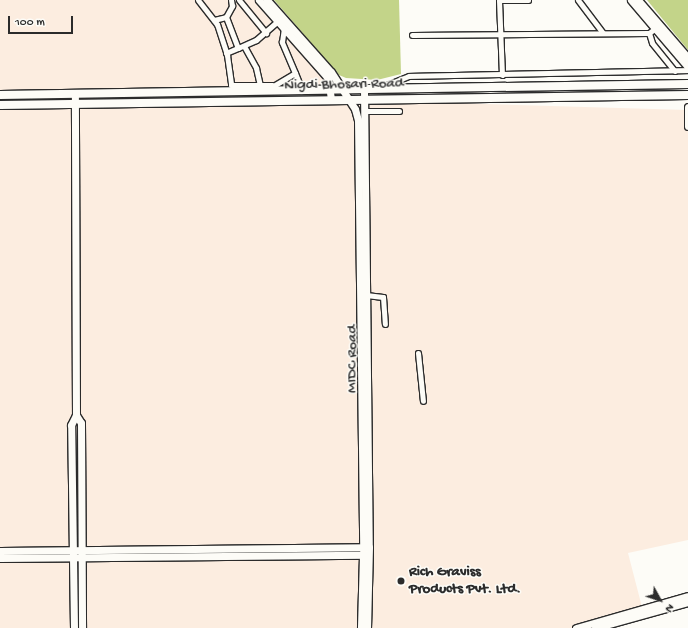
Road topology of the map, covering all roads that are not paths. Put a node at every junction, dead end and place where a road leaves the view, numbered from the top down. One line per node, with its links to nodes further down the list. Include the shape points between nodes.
1 (198, 0): 12 (street)
2 (231, 0): 10 (street, via 232,6)
3 (239, 0): 15 (street)
4 (259, 0): 11 (street)
5 (267, 0): 11 (street)
6 (528, 0): 18 (street, via 499,0)
7 (578, 0): 16 (street)
8 (631, 0): 14 (street)
9 (638, 0): 14 (street)
10 (226, 17): 12 (street); 20 (street)
11 (280, 19): 13 (street); 15 (street); 34 (street)
12 (214, 20): 21 (street)
13 (284, 28): 26 (street, via 282,42); 33 (street, via 324,74)
14 (654, 29): 16 (street); 22 (street); 23 (street); 25 (street, via 652,43)
15 (266, 33): 19 (street)
16 (603, 33): 18 (street)
17 (412, 34): 18 (street)
18 (501, 34): 28 (street)
19 (244, 46): 20 (street); 30 (street, via 256,68)
20 (238, 48): 21 (street)
21 (226, 53): 30 (street, via 231,85)
22 (688, 58)
23 (688, 67)
24 (688, 70): 25 (street)
25 (675, 71): 27 (street)
26 (295, 73): 32 (street); 37 (street)
27 (603, 74): 28 (street); 31 (street)
28 (502, 76): 36 (street, via 409,76)
29 (688, 84): 31 (main road, Nigdi Bhosari Road)
30 (260, 85): 32 (street)
31 (604, 85): 36 (main road, Nigdi Bhosari Road)
32 (270, 88): 37 (main road, Nigdi Bhosari Road); 38 (main road, Nigdi Bhosari Road)
33 (331, 89): 34 (main road, Nigdi Bhosari Road); 37 (main road, Nigdi Bhosari Road); 43 (street)
34 (344, 89): 35 (main road, Nigdi Bhosari Road); 41 (street)
35 (364, 89): 36 (main road, Nigdi Bhosari Road); 42 (street, MIDC Road)
36 (376, 89)
37 (302, 90)
38 (75, 94): 39 (main road, Nigdi Bhosari Road); 44 (street)
39 (0, 95)
40 (688, 95): 42 (main road, Nigdi Bhosari Road)
41 (347, 99): 42 (main road, Nigdi Bhosari Road); 43 (main road, Nigdi Bhosari Road); 52 (street, via 356,109 358,120)
42 (364, 99): 47 (street, MIDC Road)
43 (331, 100): 44 (main road, Nigdi Bhosari Road)
44 (75, 104): 45 (main road, Nigdi Bhosari Road); 55 (street)
45 (0, 105)
46 (688, 107): 49 (street)
47 (365, 111): 48 (street); 50 (street, MIDC Road)
48 (399, 111)
49 (688, 126)
50 (366, 295): 51 (street, via 383,296); 52 (street, MIDC Road)
51 (384, 324)
52 (363, 333): 57 (street)
53 (418, 353): 54 (street)
54 (423, 401)
55 (76, 415): 58 (street, via 81,423); 59 (street, via 71,425)
56 (0, 551): 59 (street)
57 (366, 551): 58 (street); 65 (street); 66 (street)
58 (81, 553): 59 (street); 64 (street)
59 (73, 554): 60 (street); 63 (street)
60 (0, 558)
61 (688, 596): 67 (street)
62 (688, 602): 68 (street)
63 (74, 628)
64 (82, 628)
65 (361, 628)
66 (367, 628)
67 (576, 628)
68 (595, 628)

